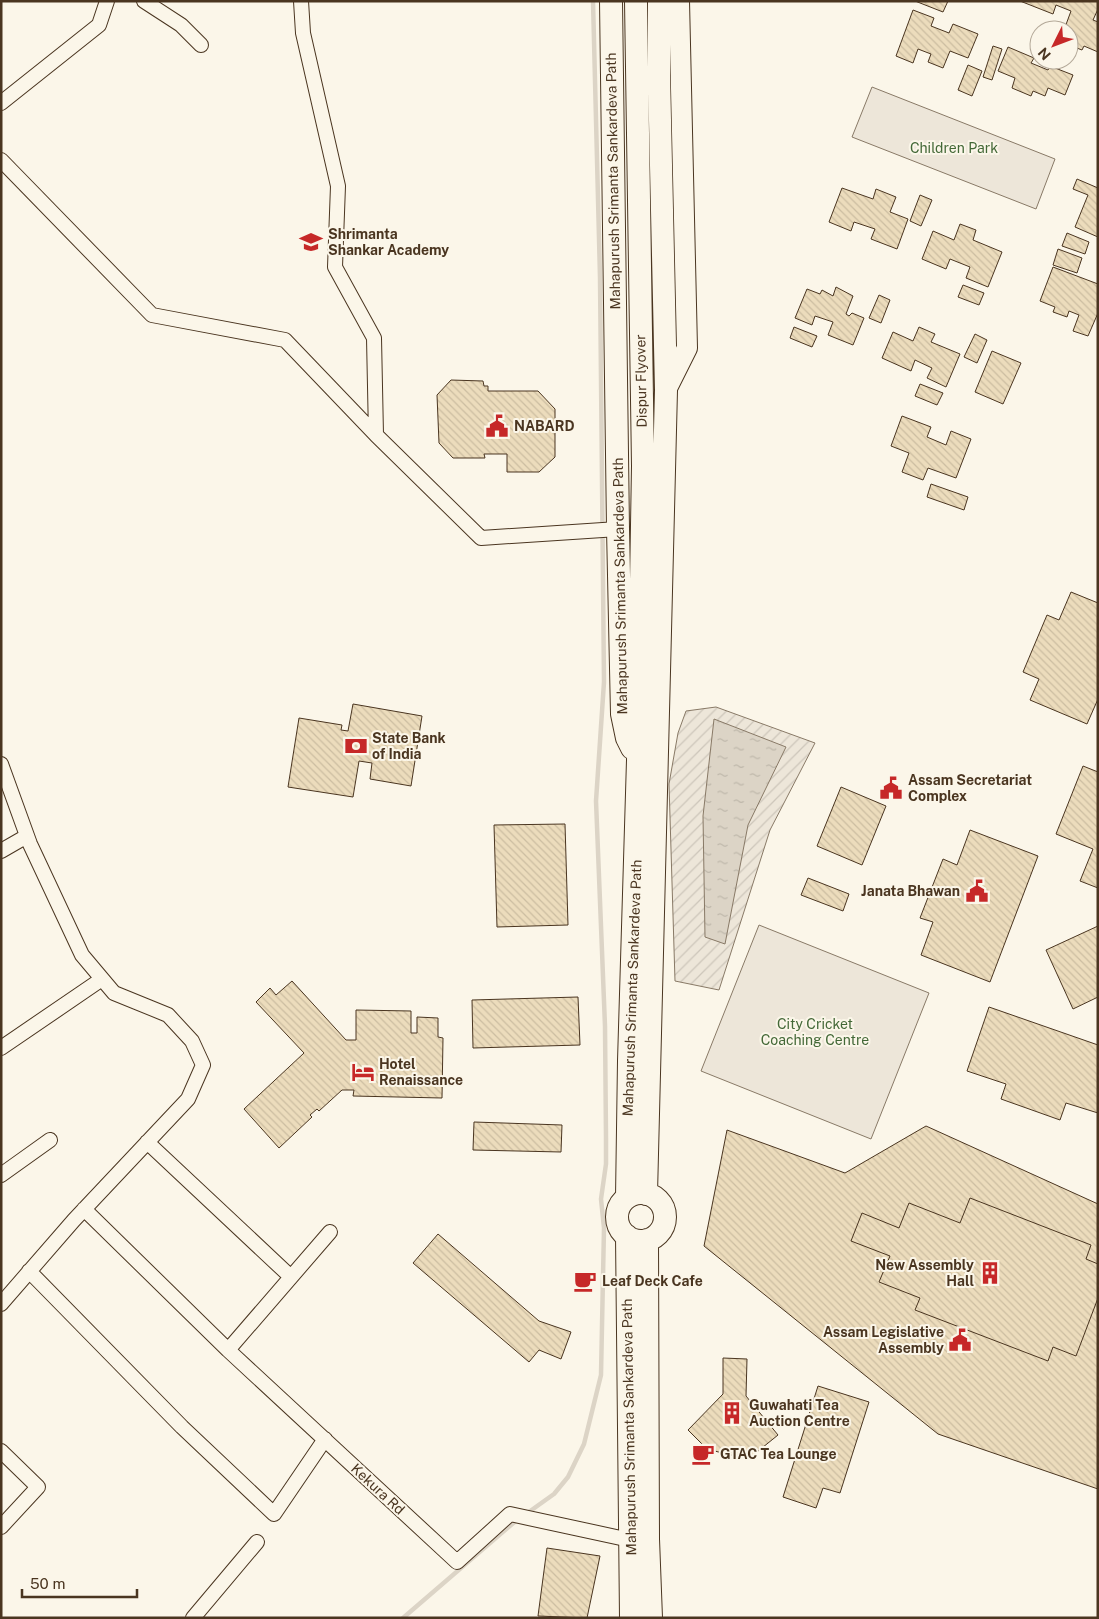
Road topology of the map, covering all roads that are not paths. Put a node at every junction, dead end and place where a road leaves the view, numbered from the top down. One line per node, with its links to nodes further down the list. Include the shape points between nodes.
1 (107, 1): 9 (street, via 99,26)
2 (144, 1): 8 (street, via 181,25)
3 (301, 1): 12 (street, via 303,32 338,186 335,267 374,338)
4 (611, 1): 13 (main road, Mahapurush Srimanta Sankardeva Path)
5 (636, 1): 14 (main road, Dispur Flyover, via 642,466)
6 (659, 1): 11 (main road, Mahapurush Srimanta Sankardeva Path)
7 (679, 1): 11 (main road, via 687,348)
8 (201, 45)
9 (1, 103)
10 (1, 160): 12 (street, via 152,315 285,340)
11 (666, 390): 23 (main road, Mahapurush Srimanta Sankardeva Path)
12 (376, 435): 13 (street, via 481,538)
13 (614, 530): 14 (main road, Mahapurush Srimanta Sankardeva Path, via 622,714 627,738)
14 (638, 760): 23 (main road, Mahapurush Srimanta Sankardeva Path, via 629,1061)
15 (1, 764): 16 (street)
16 (27, 836): 17 (street); 18 (street, via 82,955)
17 (1, 851)
18 (102, 979): 19 (street); 21 (street, via 114,993 168,1015 192,1041 203,1065 188,1099)
19 (1, 1048)
20 (50, 1140): 22 (street)
21 (147, 1142): 24 (street); 28 (street)
22 (1, 1175)
23 (637, 1195): 26 (main road, via 621,1203 617,1218 619,1226); 26 (main road, via 657,1199 665,1213 665,1222 657,1235)
24 (84, 1209): 27 (street); 30 (street, Kekura Rd)
25 (330, 1232): 28 (street)
26 (637, 1238): 34 (main road, Mahapurush Srimanta Sankardeva Path); 38 (main road, Mahapurush Srimanta Sankardeva Path)
27 (29, 1271): 29 (street); 31 (street, via 182,1427 274,1514)
28 (291, 1277): 30 (street)
29 (1, 1304)
30 (228, 1350): 31 (street, Kekura Rd)
31 (325, 1439): 34 (street, Kekura Rd, via 457,1562 510,1514)
32 (1, 1451): 33 (street, via 38,1487)
33 (1, 1527)
34 (630, 1540): 37 (main road, Mahapurush Srimanta Sankardeva Path)
35 (257, 1542): 36 (street)
36 (193, 1618)
37 (631, 1618)
38 (650, 1618)

